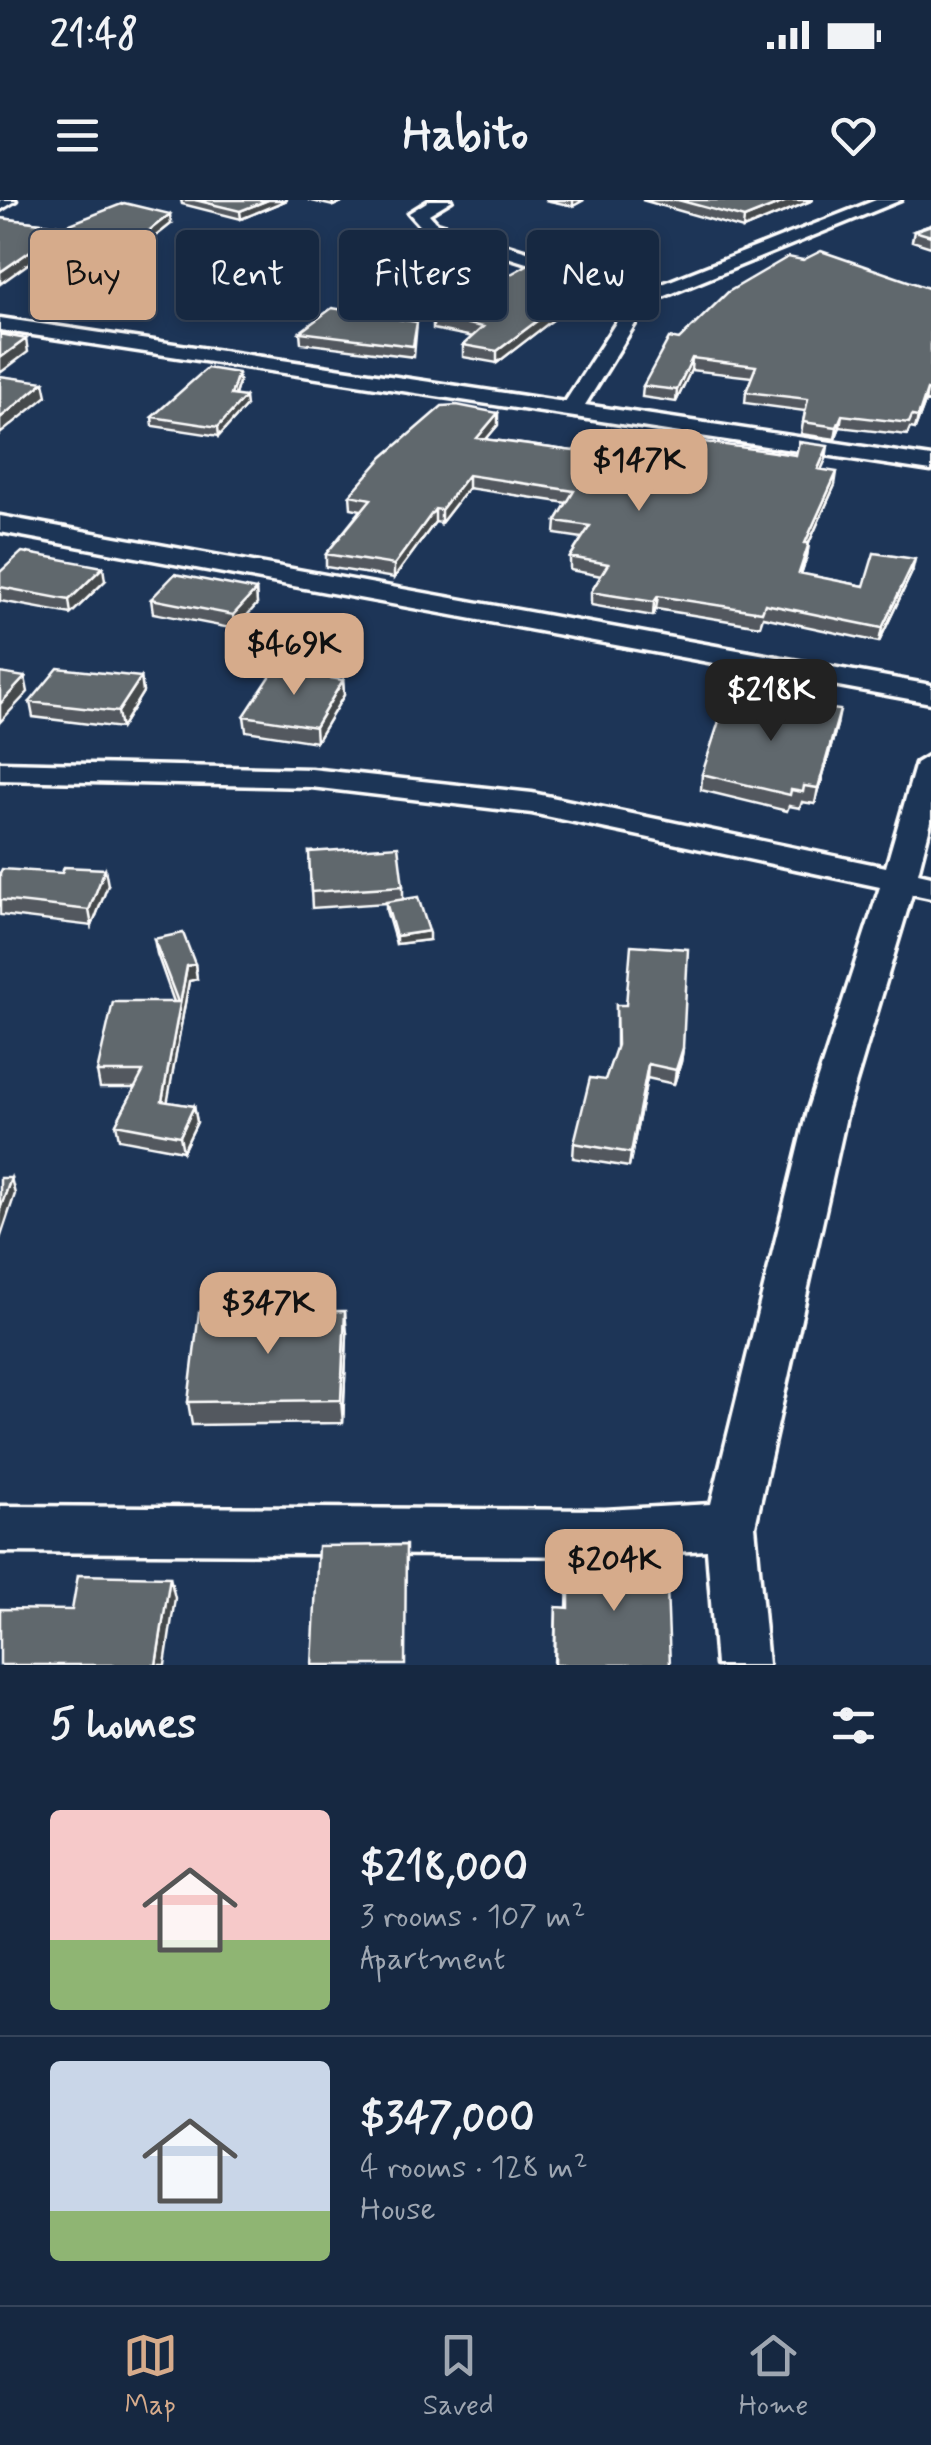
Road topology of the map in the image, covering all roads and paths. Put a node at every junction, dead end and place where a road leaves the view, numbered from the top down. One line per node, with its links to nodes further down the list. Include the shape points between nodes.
1 (7, 200): 4 (street)
2 (443, 200): 5 (street, via 418,213 432,227)
3 (892, 200): 6 (street)
4 (0, 205)
5 (527, 257)
6 (659, 293)
7 (628, 320): 9 (street)
8 (0, 324): 9 (street)
9 (570, 410): 10 (street)
10 (931, 464)
11 (0, 524): 12 (street)
12 (931, 694)
13 (931, 763): 15 (street)
14 (0, 771): 15 (street, via 312,778 532,803)
15 (915, 883): 16 (street, via 827,1112)
16 (730, 1526): 17 (street, via 606,1533); 18 (street)
17 (0, 1529)
18 (742, 1665)

